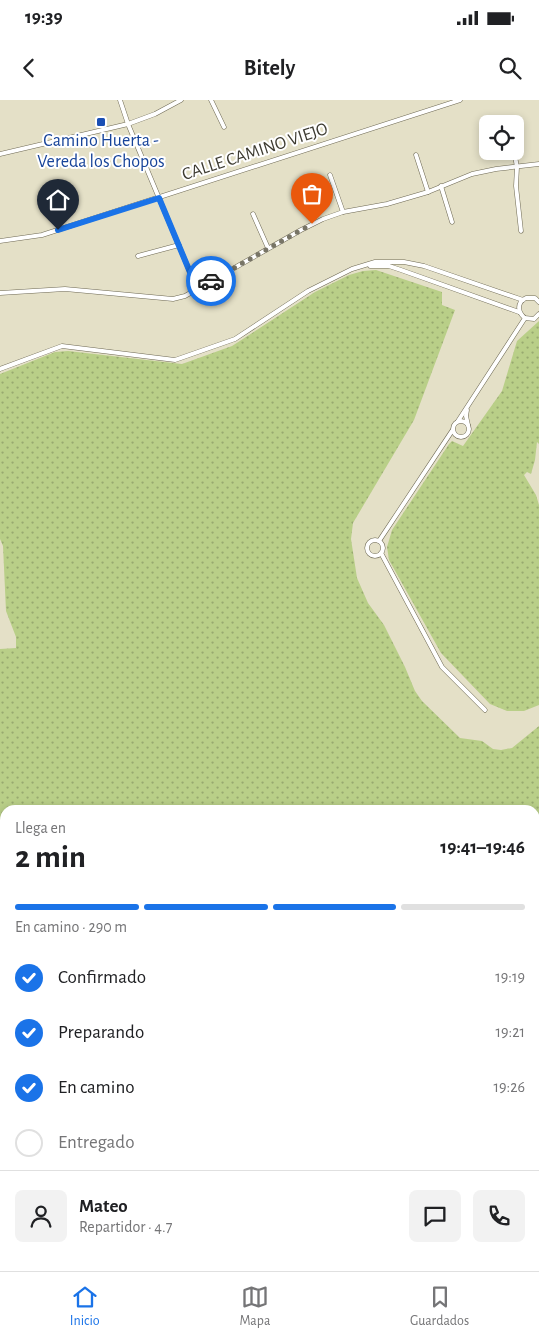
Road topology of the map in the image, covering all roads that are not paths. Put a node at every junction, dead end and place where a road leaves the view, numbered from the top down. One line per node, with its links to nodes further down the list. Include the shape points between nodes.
1 (120, 100): 5 (street)
2 (181, 100): 5 (street)
3 (211, 100): 6 (street)
4 (460, 100): 15 (street, CALLE CAMINO VIEJO)
5 (128, 124): 7 (street); 15 (street)
6 (224, 127)
7 (0, 154)
8 (416, 154): 14 (street)
9 (516, 160): 11 (street)
10 (539, 164): 11 (street)
11 (517, 167): 13 (street, via 472,174); 19 (street)
12 (330, 175): 16 (street)
13 (441, 186): 14 (street); 18 (street)
14 (428, 192): 16 (street)
15 (159, 198): 20 (street, CALLE CAMINO VIEJO, via 42,235); 21 (street)
16 (344, 212): 22 (street, via 323,219)
17 (252, 214): 22 (street)
18 (452, 222)
19 (520, 231)
20 (0, 240)
21 (179, 245): 23 (street); 25 (street)
22 (268, 248): 25 (street)
23 (138, 256)
24 (363, 266): 27 (street, via 390,261 414,264); 29 (street, via 389,266); 32 (street, via 308,291 236,339 175,360 62,346)
25 (197, 289): 26 (street, via 173,299 65,290)
26 (0, 293)
27 (523, 300): 28 (street, via 531,297); 29 (street)
28 (539, 302)
29 (520, 312): 31 (street)
30 (539, 314): 31 (street)
31 (525, 318): 33 (street)
32 (0, 369)
33 (467, 407): 34 (street); 35 (street)
34 (458, 421): 35 (street); 36 (street)
35 (468, 425): 37 (street, via 466,435)
36 (452, 431): 37 (street); 38 (street)
37 (456, 436): 38 (street)
38 (445, 443): 39 (street)
39 (379, 540): 40 (street, via 383,547); 40 (street, via 368,542 366,550 373,556)
40 (381, 554): 41 (street, via 442,667)
41 (486, 710)

